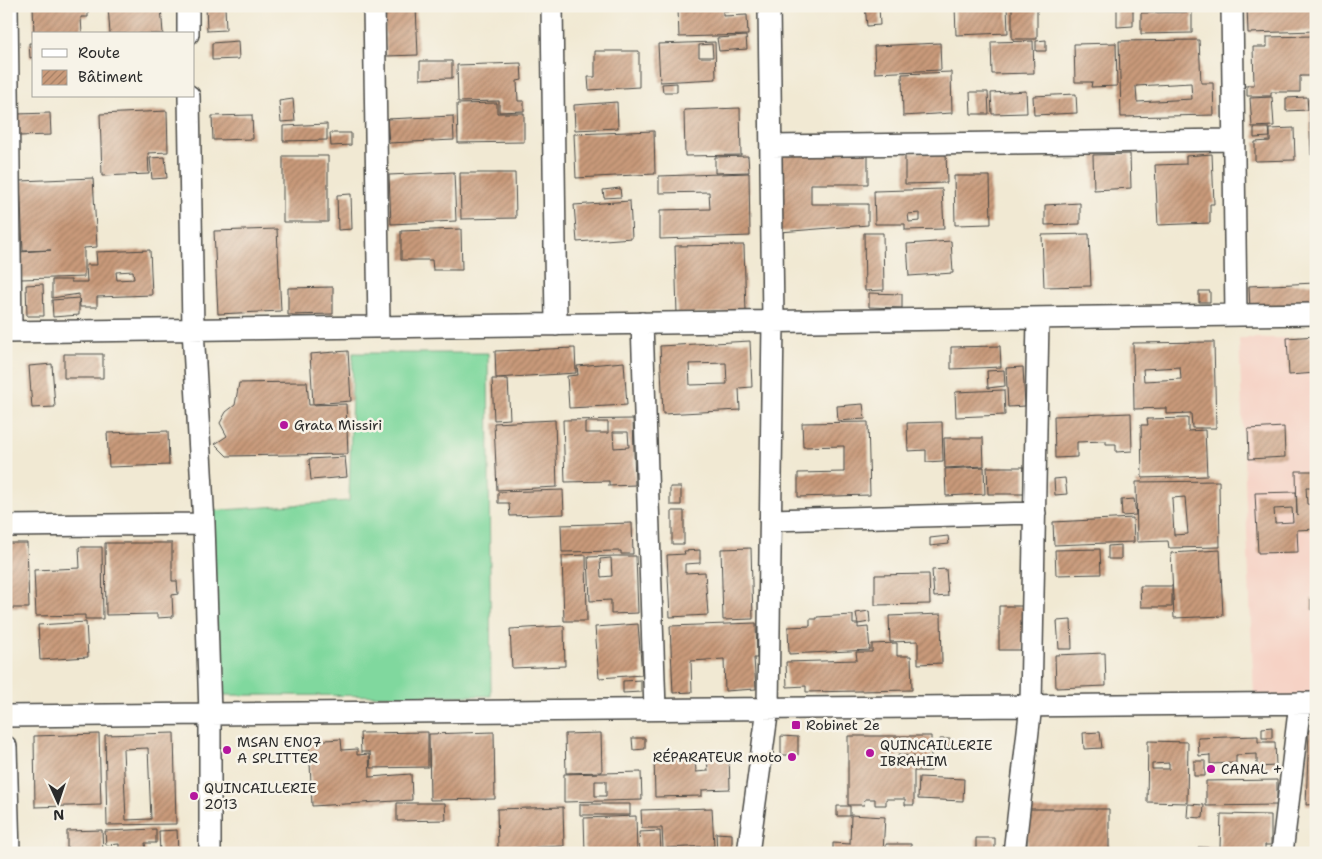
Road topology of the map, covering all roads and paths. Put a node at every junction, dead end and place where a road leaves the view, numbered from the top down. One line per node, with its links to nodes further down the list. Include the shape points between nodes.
1 (7, 6): 19 (street)
2 (188, 6): 7 (street)
3 (374, 6): 17 (street)
4 (552, 6): 16 (street)
5 (769, 6): 10 (street)
6 (1232, 6): 9 (street)
7 (188, 32)
8 (189, 98): 18 (street)
9 (1234, 140): 10 (street); 12 (street)
10 (771, 146): 14 (street)
11 (1316, 314): 12 (street)
12 (1236, 315): 13 (street)
13 (1038, 318): 14 (street); 20 (street)
14 (773, 321): 15 (street); 21 (street)
15 (642, 323): 16 (street); 27 (street)
16 (556, 324): 17 (street)
17 (379, 327): 18 (street)
18 (192, 329): 19 (street); 22 (street)
19 (9, 332)
20 (1035, 513): 21 (street); 25 (street)
21 (770, 520): 26 (street)
22 (204, 524): 23 (street); 28 (street)
23 (6, 526)
24 (1308, 703): 25 (street); 35 (street)
25 (1032, 706): 26 (street); 34 (street)
26 (768, 708): 27 (street); 33 (street)
27 (655, 709): 28 (street)
28 (210, 714): 29 (street); 32 (street)
29 (6, 716)
30 (6, 747): 31 (street)
31 (9, 853)
32 (210, 853)
33 (748, 853)
34 (1014, 853)
35 (1282, 853)

